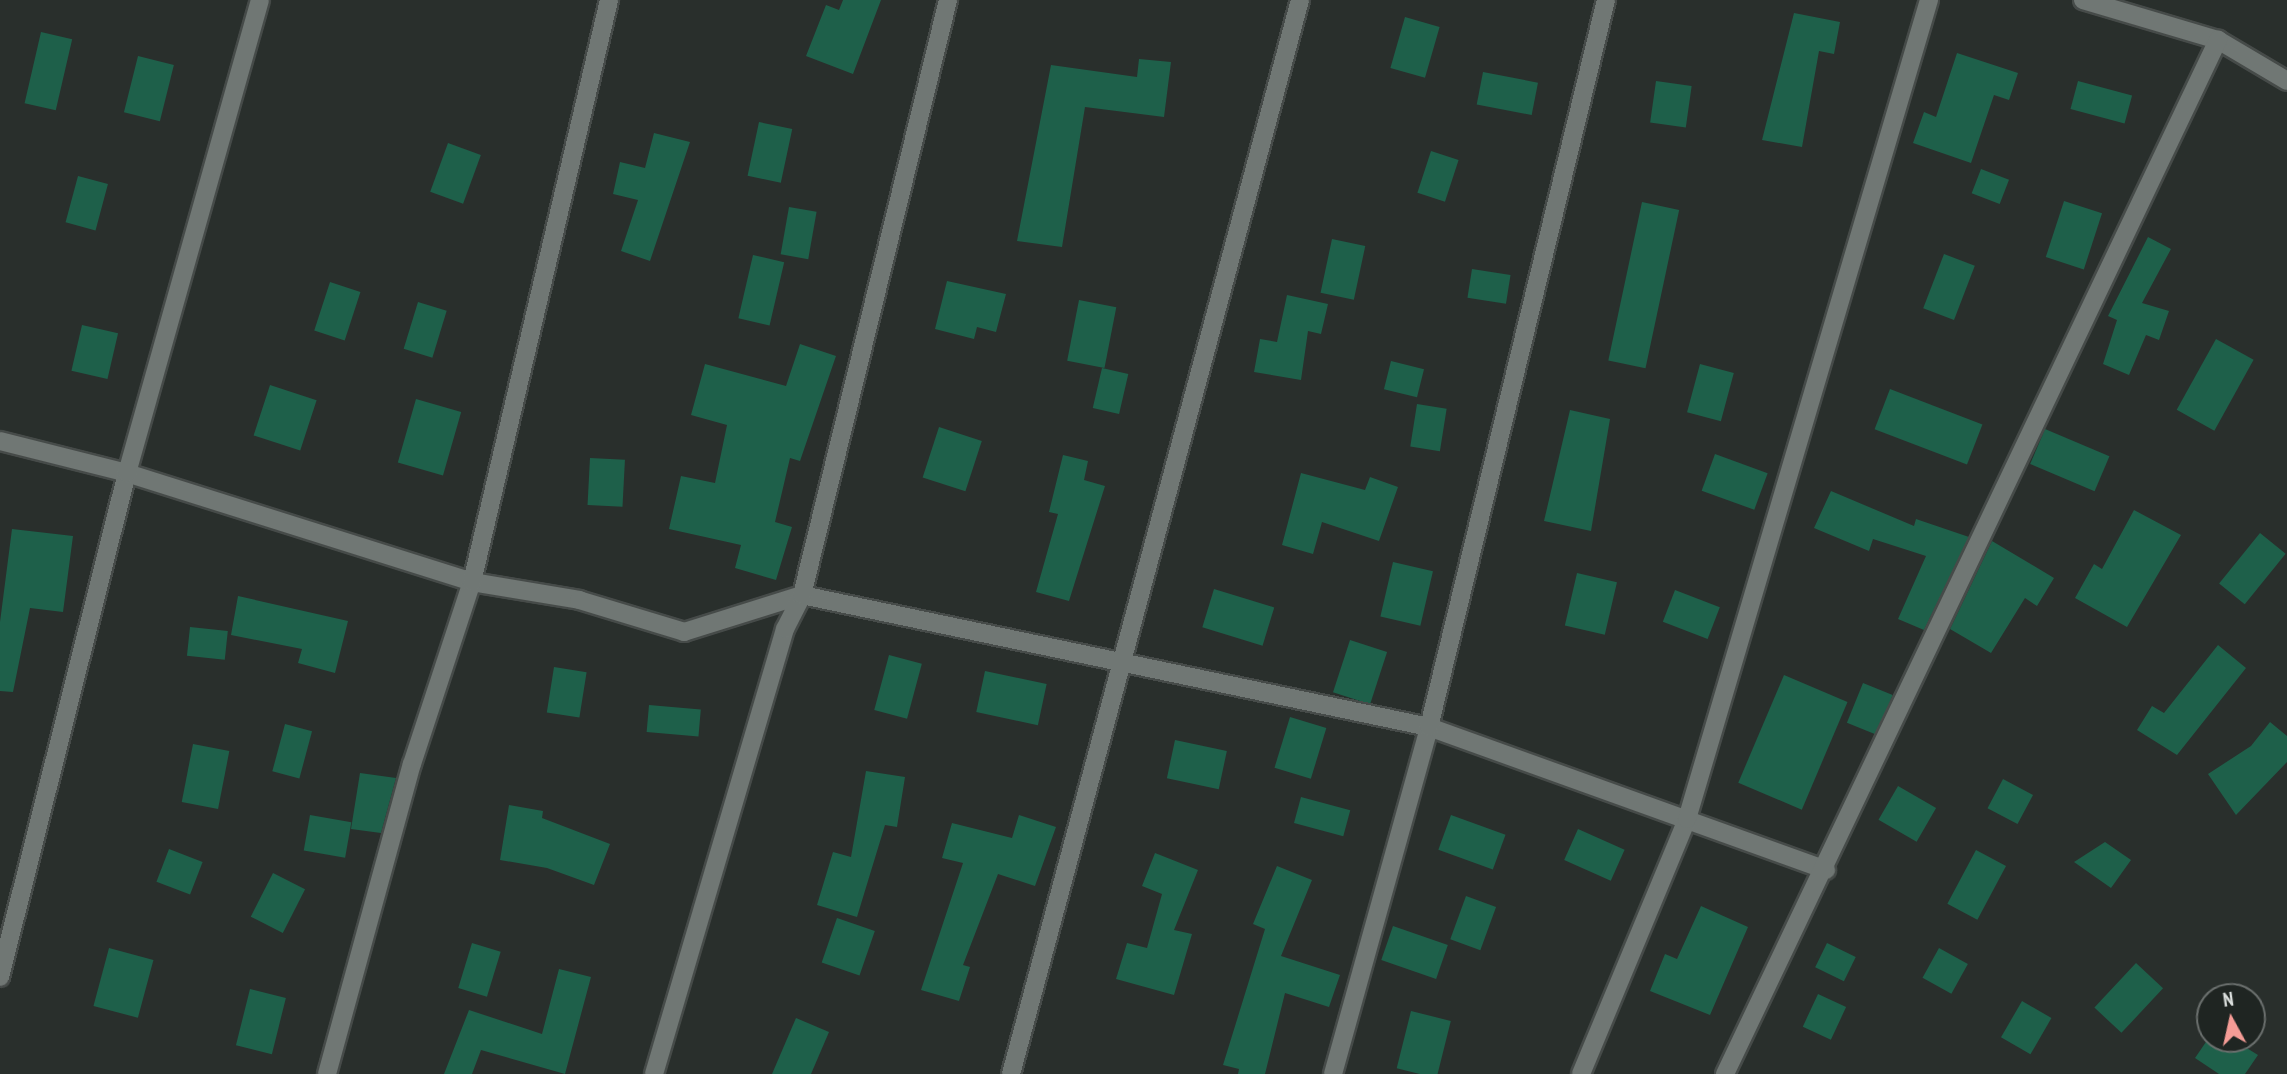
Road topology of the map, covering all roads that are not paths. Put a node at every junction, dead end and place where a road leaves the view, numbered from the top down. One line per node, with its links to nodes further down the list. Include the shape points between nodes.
1 (260, 0): 11 (street)
2 (609, 0): 12 (street)
3 (948, 0): 13 (street)
4 (1300, 0): 14 (street)
5 (1606, 0): 15 (street)
6 (1928, 0): 16 (street)
7 (2083, 0): 8 (street)
8 (2218, 40): 9 (street); 17 (street)
9 (2287, 81)
10 (0, 440): 11 (street)
11 (127, 473): 12 (street); 18 (street)
12 (472, 583): 13 (street, via 579,600 684,632); 19 (street, via 412,764)
13 (803, 595): 14 (street); 20 (street, via 785,629)
14 (1119, 659): 15 (street); 21 (street)
15 (1429, 727): 16 (street); 22 (street)
16 (1687, 819): 17 (street); 23 (street)
17 (1826, 870): 24 (street)
18 (0, 977)
19 (327, 1074)
20 (654, 1074)
21 (1011, 1074)
22 (1334, 1074)
23 (1581, 1074)
24 (1725, 1074)

